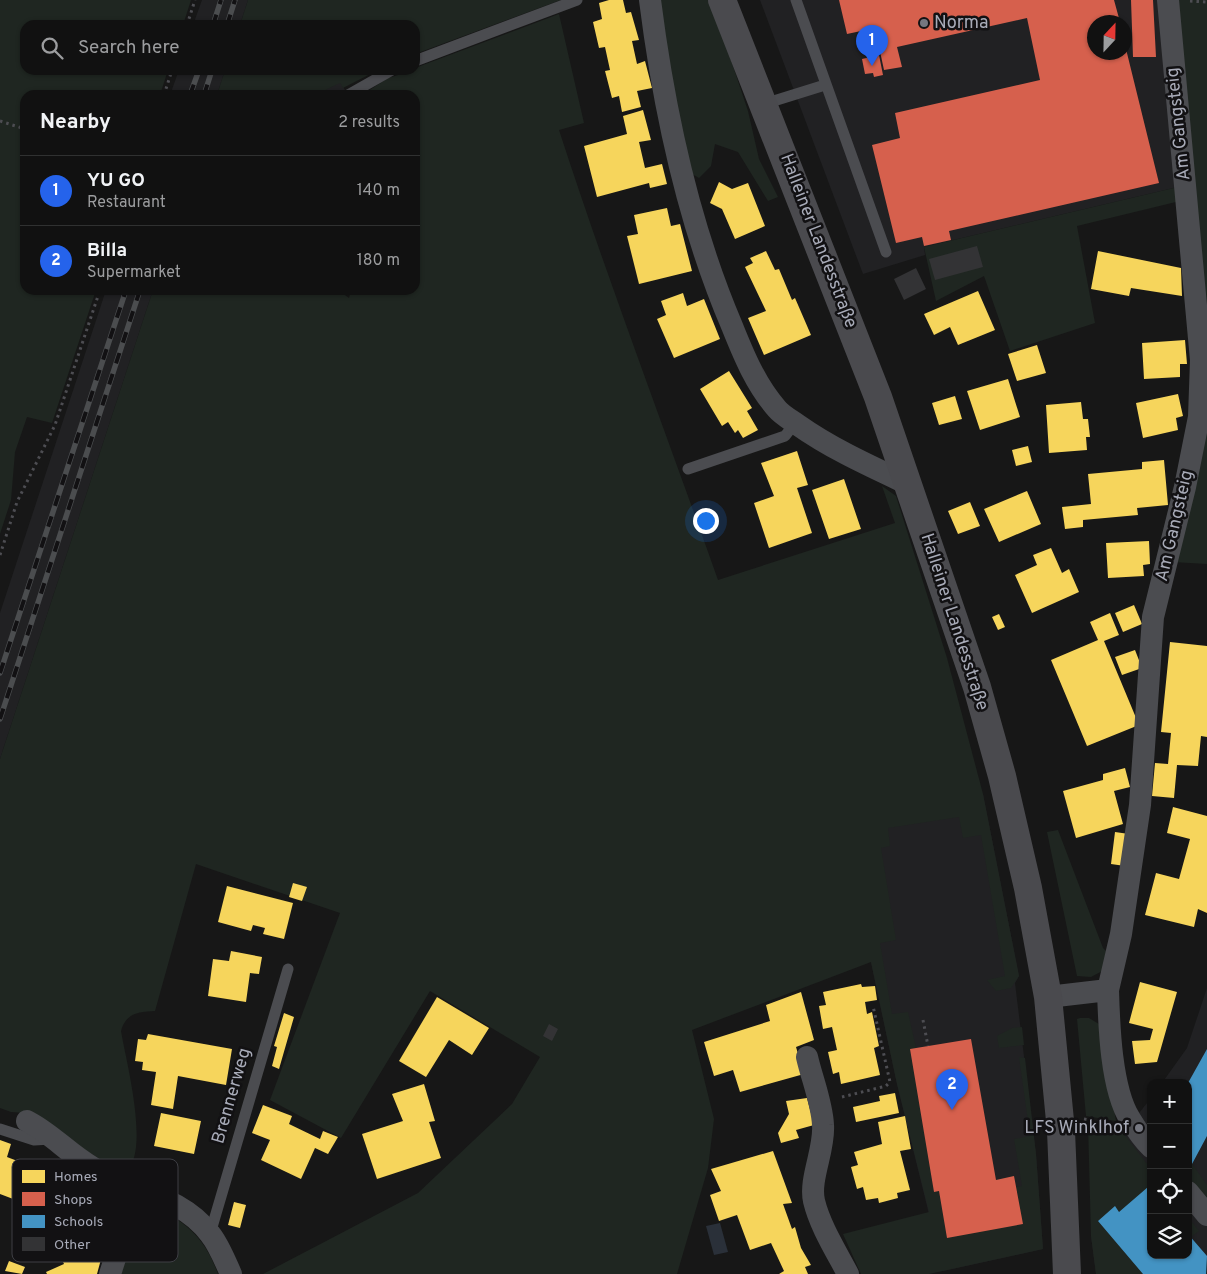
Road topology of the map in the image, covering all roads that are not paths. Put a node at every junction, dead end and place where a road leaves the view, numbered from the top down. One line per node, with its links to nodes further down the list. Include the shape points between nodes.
1 (578, 0): 6 (lane)
2 (650, 0): 12 (street, via 666,106 687,194 719,296 759,386 778,411)
3 (722, 0): 10 (main road, Halleiner Landesstraße)
4 (796, 0): 8 (lane)
5 (1168, 0): 16 (street, Am Gangsteig, via 1200,360 1198,417 1185,487 1153,618 1140,805 1121,934)
6 (420, 59)
7 (383, 75): 9 (lane)
8 (824, 85): 10 (lane); 11 (lane)
9 (357, 90)
10 (764, 104): 14 (main road, Halleiner Landesstraße, via 878,397)
11 (886, 252)
12 (795, 423): 13 (lane, via 785,436); 14 (street, via 851,457)
13 (688, 469)
14 (908, 484): 17 (main road, Halleiner Landesstraße, via 974,678 1002,776 1028,888)
15 (288, 969): 27 (lane, Brennerweg)
16 (1108, 990): 17 (street); 22 (street, Am Gangsteig, via 1109,1028 1120,1095 1129,1118)
17 (1048, 998): 32 (main road, Halleiner Landesstraße, via 1062,1141)
18 (807, 1058): 31 (street, via 823,1124 813,1199)
19 (27, 1121): 21 (street)
20 (0, 1129): 21 (lane, via 34,1140)
21 (55, 1139): 23 (street)
22 (1147, 1142)
23 (81, 1159)
24 (1192, 1197): 26 (street)
25 (178, 1209): 27 (street, via 194,1218)
26 (1207, 1215)
27 (210, 1234): 30 (street)
28 (114, 1262): 29 (street)
29 (110, 1274)
30 (232, 1274)
31 (848, 1274)
32 (1068, 1274)

